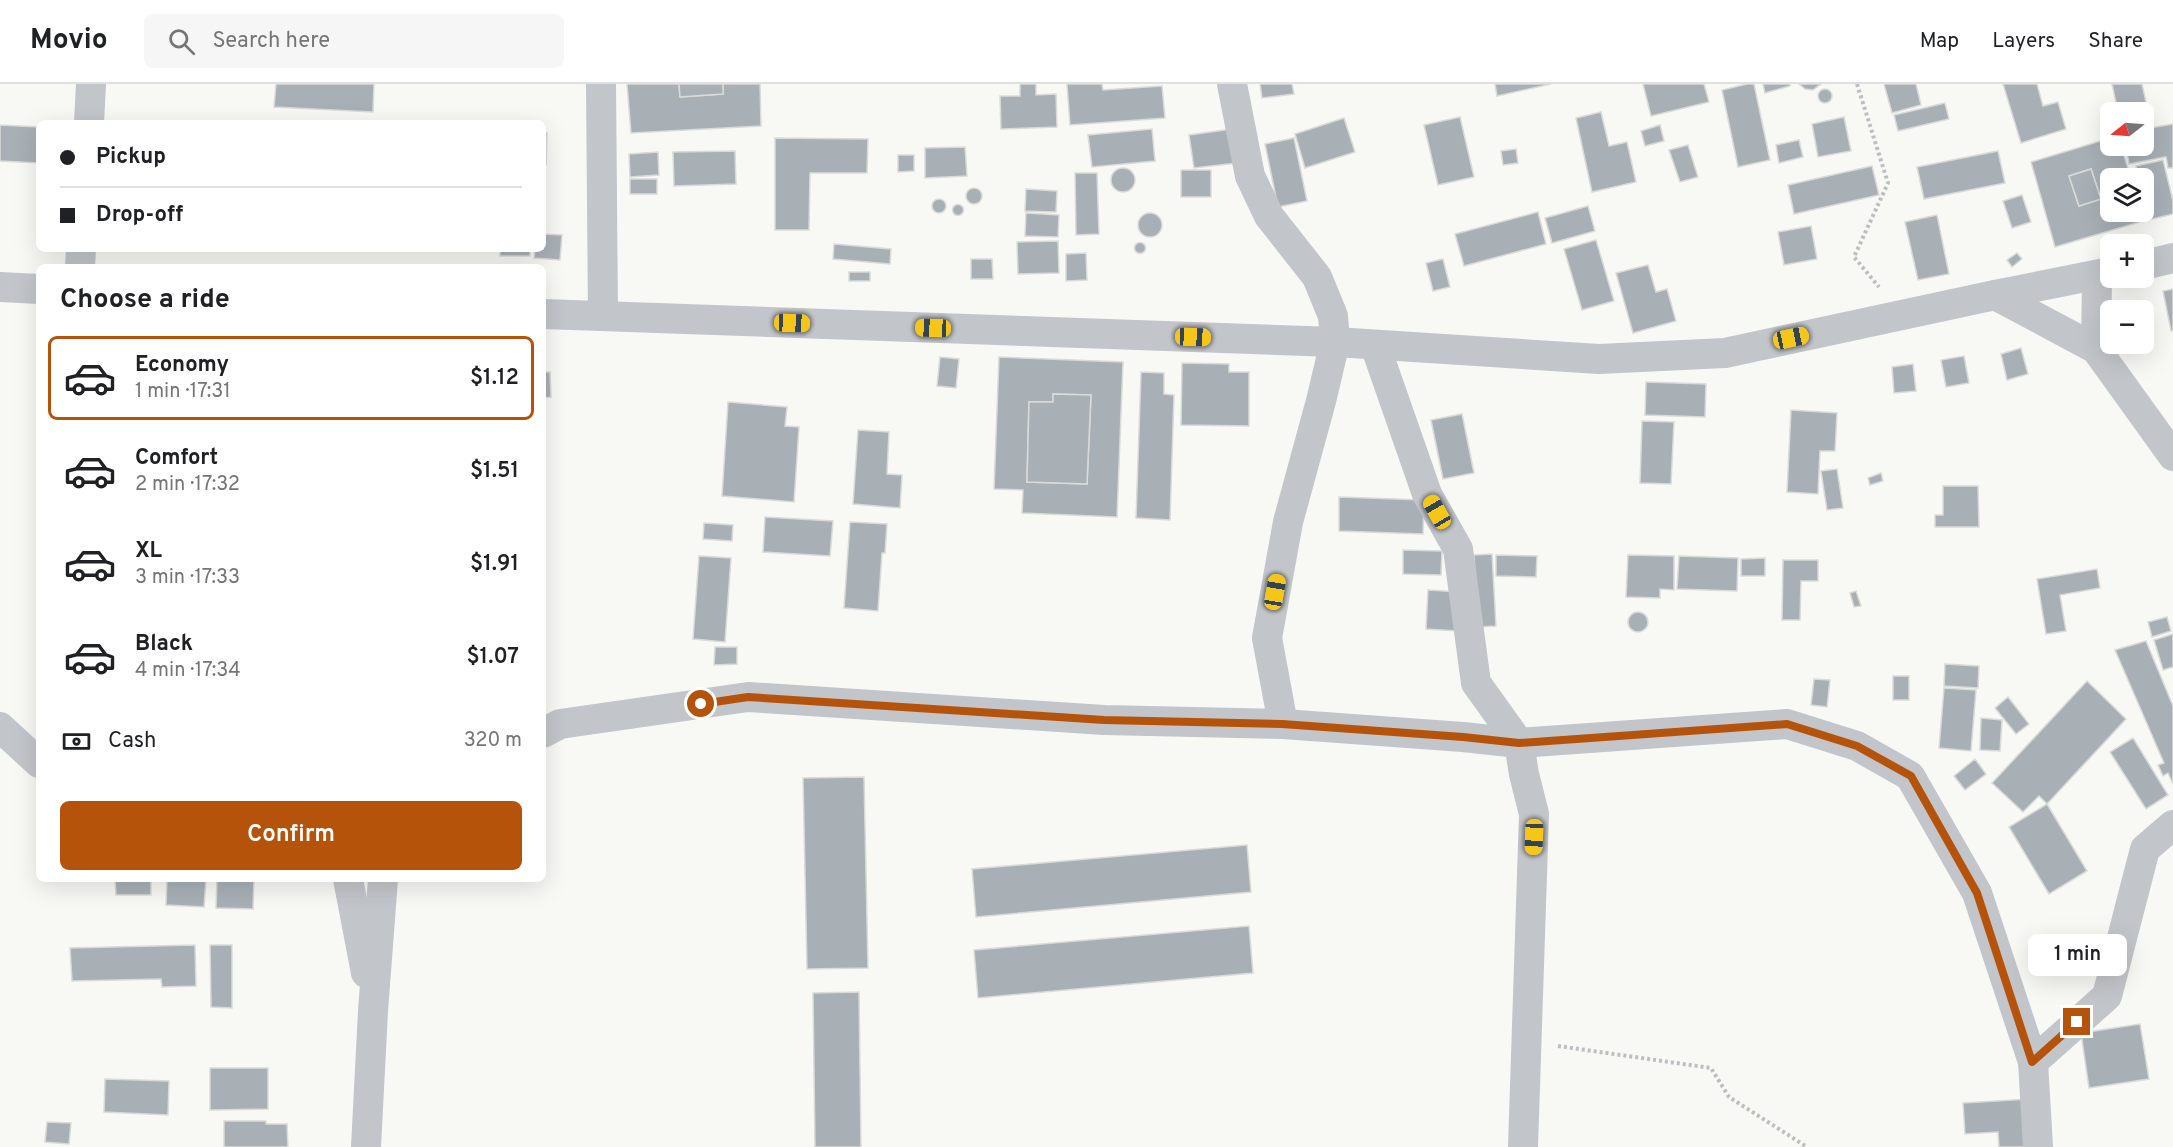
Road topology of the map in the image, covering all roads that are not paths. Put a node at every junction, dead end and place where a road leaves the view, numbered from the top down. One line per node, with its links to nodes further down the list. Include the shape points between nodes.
1 (91, 84): 4 (street)
2 (601, 84): 13 (street)
3 (1232, 84): 14 (street, via 1250,176 1269,216 1317,277 1333,316)
4 (89, 120)
5 (2173, 258): 6 (street)
6 (2154, 263)
7 (2100, 275): 11 (street)
8 (0, 287): 10 (street)
9 (2103, 288): 16 (street)
10 (36, 289)
11 (1995, 295): 15 (street, via 1725,353 1599,359); 16 (street)
12 (546, 314): 13 (street)
13 (603, 316): 14 (street)
14 (1335, 342): 15 (street); 18 (street, via 1287,522 1267,638)
15 (1375, 345): 21 (street, via 1427,494 1458,549 1476,683)
16 (2096, 349): 17 (street)
17 (2173, 456)
18 (1282, 724): 20 (street, via 1104,720 748,697 560,724); 21 (street)
19 (0, 727): 22 (street)
20 (546, 731)
21 (1519, 743): 27 (street, via 1787,724 1857,746 1911,776 1977,893); 29 (street, via 1534,814)
22 (36, 760)
23 (2173, 825): 27 (street, via 2145,849 2107,996)
24 (349, 882): 26 (street)
25 (383, 882): 26 (street)
26 (373, 1011): 28 (street)
27 (2032, 1062): 30 (street)
28 (366, 1147)
29 (1523, 1147)
30 (2038, 1147)

